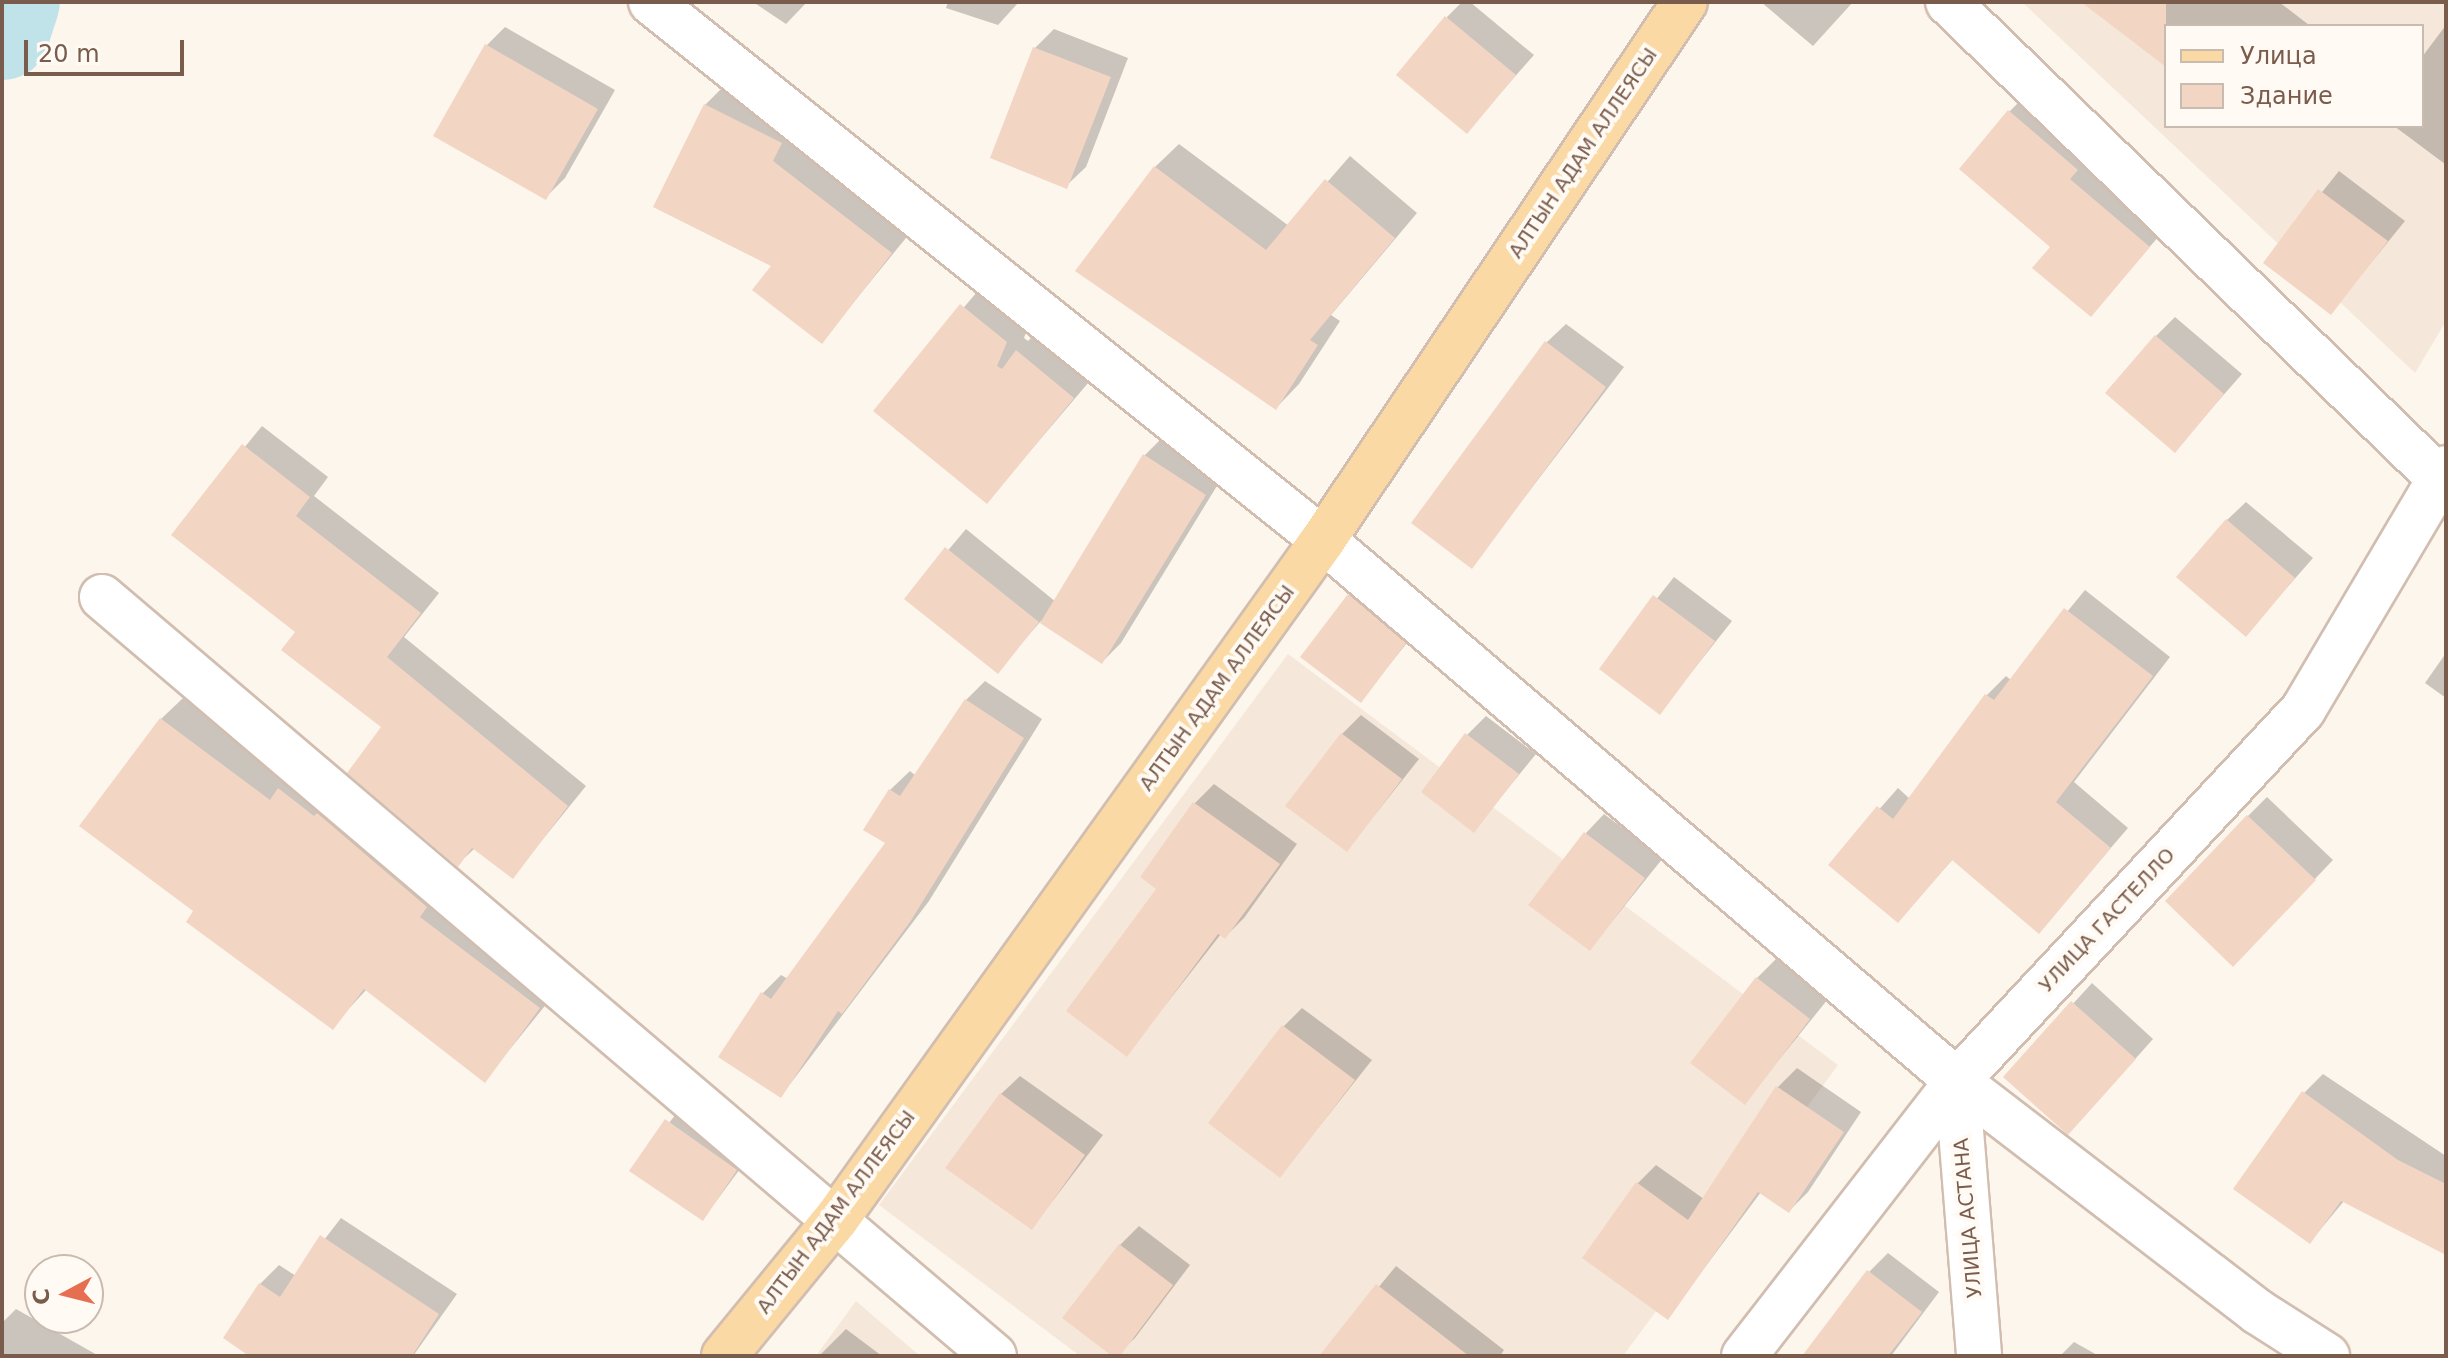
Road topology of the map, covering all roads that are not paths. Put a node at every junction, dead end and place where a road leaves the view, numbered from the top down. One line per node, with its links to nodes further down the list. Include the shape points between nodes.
1 (651, 2): 5 (street)
2 (1685, 2): 5 (main road, АЛТЫН АДАМ АЛЛЕЯСЫ)
3 (1948, 2): 4 (street)
4 (2443, 478): 7 (street, УЛИЦА ГАСТЕЛЛО, via 2303,710)
5 (1323, 540): 7 (street); 8 (main road, АЛТЫН АДАМ АЛЛЕЯСЫ)
6 (102, 597): 8 (street)
7 (1957, 1081): 11 (street, УЛИЦА ГАСТЕЛЛО); 12 (street, УЛИЦА АСТАНА); 13 (street, via 2258,1312)
8 (837, 1218): 9 (main road, АЛТЫН АДАМ АЛЛЕЯСЫ); 10 (street)
9 (724, 1356)
10 (994, 1356)
11 (1744, 1356)
12 (1979, 1356)
13 (2327, 1356)

